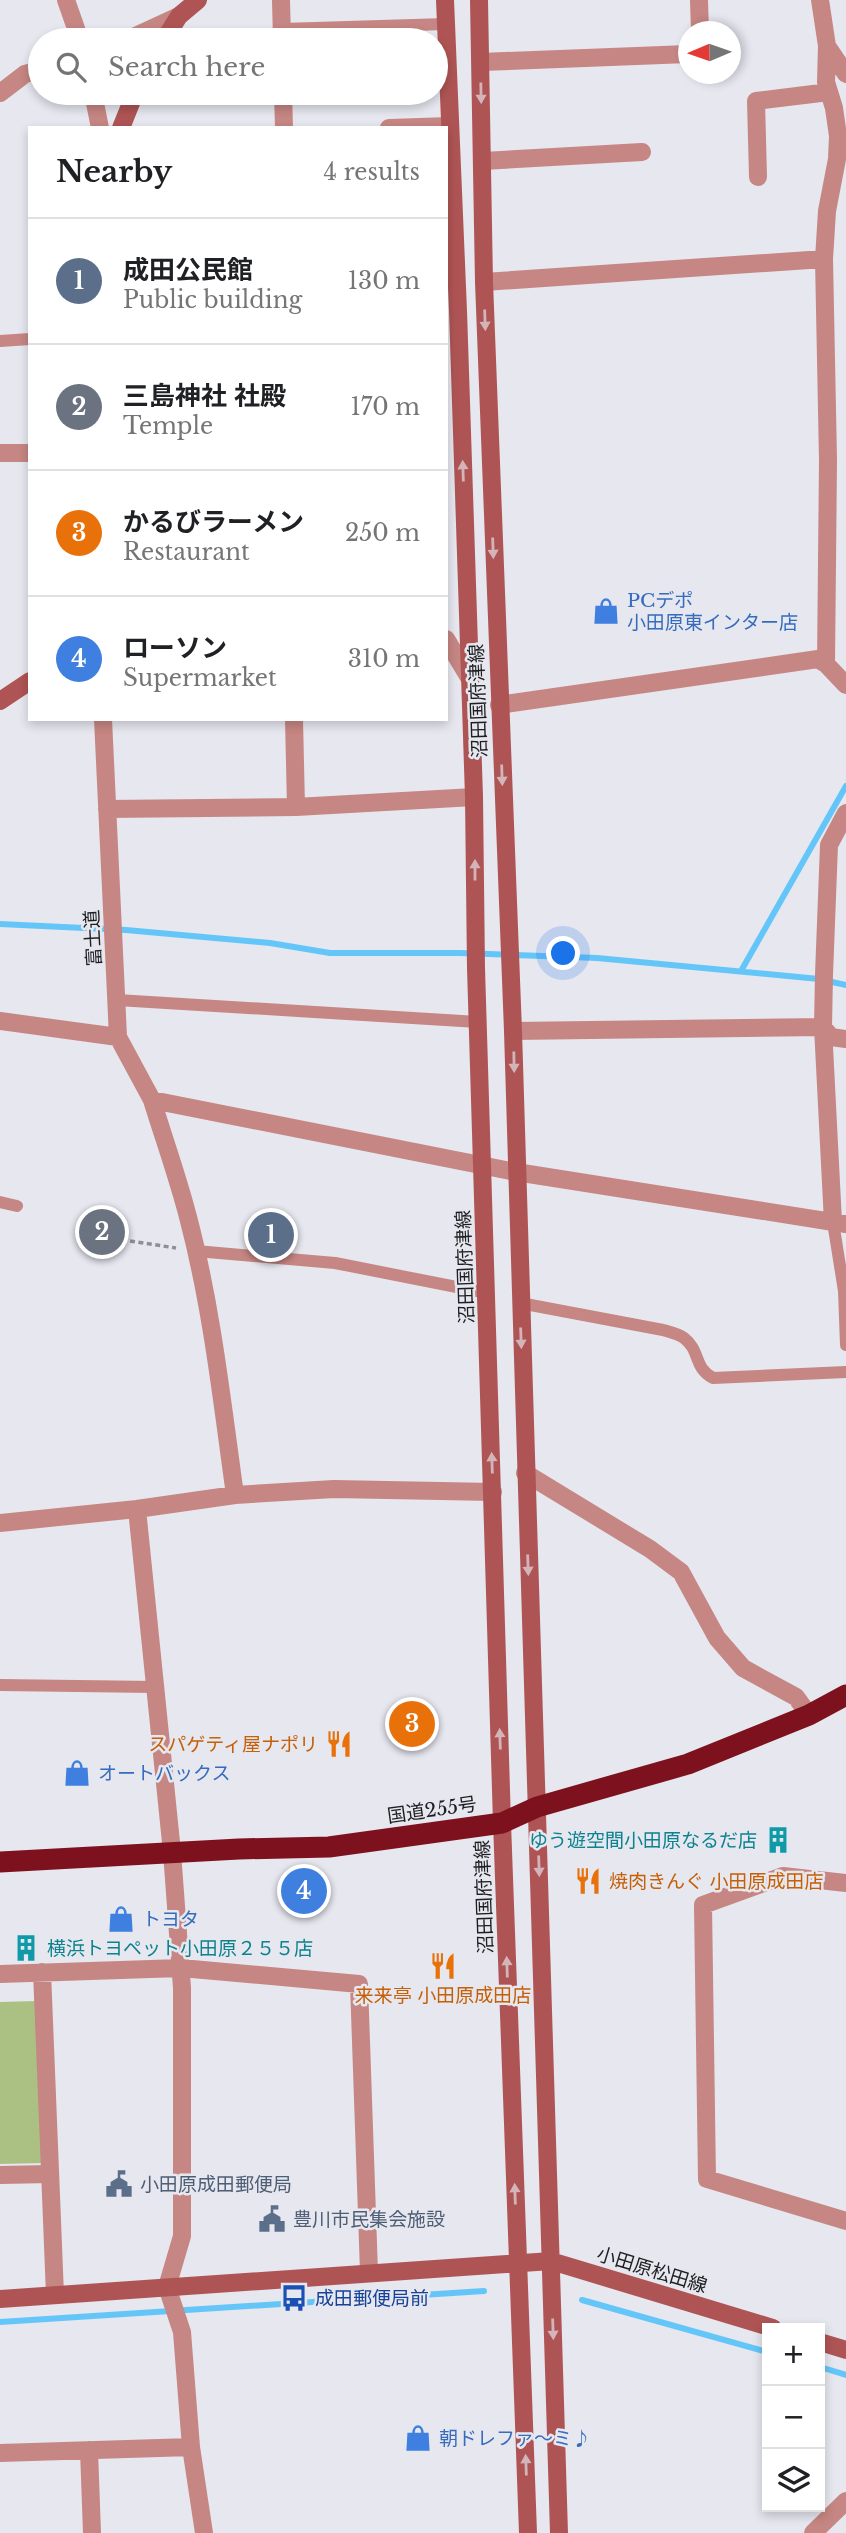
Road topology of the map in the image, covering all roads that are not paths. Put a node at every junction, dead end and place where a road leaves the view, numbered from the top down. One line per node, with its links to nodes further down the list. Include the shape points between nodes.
1 (65, 0): 11 (street)
2 (198, 0): 8 (main road)
3 (281, 0): 14 (street)
4 (445, 0): 10 (main road, 沼田国府津線)
5 (479, 0): 19 (main road, 沼田国府津線)
6 (699, 0): 9 (street)
7 (820, 0): 17 (street)
8 (179, 16): 12 (street); 13 (main road)
9 (700, 21)
10 (446, 24): 15 (lane); 16 (main road, 沼田国府津線)
11 (76, 28)
12 (153, 28)
13 (172, 28)
14 (282, 28)
15 (386, 28)
16 (446, 28)
17 (827, 46): 21 (street); 23 (street)
18 (678, 54): 19 (street)
19 (481, 62): 33 (main road, 沼田国府津線, one-way to 33)
20 (28, 73): 24 (street)
21 (846, 74)
22 (448, 75): 31 (main road, 沼田国府津線)
23 (829, 92): 34 (street, via 756,101); 35 (street, via 838,136)
24 (0, 93)
25 (95, 105): 28 (street)
26 (130, 105): 29 (main road)
27 (283, 105): 30 (street)
28 (100, 126)
29 (122, 126)
30 (284, 126)
31 (450, 126): 37 (main road, 沼田国府津線)
32 (642, 152): 33 (street)
33 (482, 160): 36 (main road, 沼田国府津線)
34 (758, 177)
35 (824, 259): 36 (street); 43 (street)
36 (484, 282): 48 (main road, 沼田国府津線, one-way to 48)
37 (452, 312): 44 (main road, 沼田国府津線, one-way to 37)
38 (28, 339): 39 (lane)
39 (0, 341)
40 (0, 453): 41 (street)
41 (28, 453)
42 (448, 642): 44 (street)
43 (826, 664): 46 (street); 48 (street, via 818,659)
44 (470, 679): 51 (main road, 沼田国府津線)
45 (28, 682): 47 (main road)
46 (846, 685)
47 (0, 701)
48 (499, 705): 59 (main road, 沼田国府津線, one-way to 59)
49 (103, 721): 53 (street, 富士道)
50 (295, 721): 52 (street)
51 (474, 797): 52 (street); 57 (main road, 沼田国府津線, one-way to 51)
52 (296, 807): 53 (street)
53 (107, 809): 55 (street, 富士道)
54 (846, 813): 58 (street, via 829,845)
55 (117, 1000): 57 (lane); 60 (street, 富士道)
56 (0, 1021): 60 (street)
57 (478, 1022): 63 (main road, 沼田国府津線)
58 (823, 1027): 59 (street); 61 (street, via 831,1037); 67 (street)
59 (513, 1031): 64 (main road, 沼田国府津線, one-way to 64)
60 (118, 1037): 62 (street)
61 (846, 1038)
62 (152, 1100): 63 (street); 68 (street)
63 (483, 1164): 64 (street); 69 (main road, 沼田国府津線)
64 (516, 1172): 67 (street); 70 (main road, 沼田国府津線)
65 (0, 1202): 66 (lane)
66 (17, 1206)
67 (839, 1223): 71 (lane)
68 (195, 1251): 69 (lane, via 335,1262); 75 (street, via 214,1342)
69 (487, 1293): 74 (main road, 沼田国府津線, one-way to 69)
70 (520, 1303): 72 (lane, via 683,1337 694,1348 703,1373 713,1378); 73 (main road, 沼田国府津線, one-way to 73)
71 (846, 1345)
72 (846, 1372)
73 (525, 1473): 81 (street, via 681,1572 718,1638 743,1668 796,1697); 82 (main road, 沼田国府津線, one-way to 82)
74 (492, 1492): 75 (street, via 334,1489); 83 (main road, 沼田国府津線, one-way to 74)
75 (235, 1495): 76 (street)
76 (137, 1509): 77 (street); 79 (street)
77 (0, 1524)
78 (0, 1685): 79 (lane)
79 (155, 1687): 84 (street)
80 (846, 1695): 81 (highway, 国道255号)
81 (808, 1715): 82 (highway, 国道255号, via 688,1764)
82 (537, 1807): 83 (highway, 国道255号); 93 (main road, 沼田国府津線, one-way to 93)
83 (502, 1823): 84 (highway, 国道255号, via 329,1847); 94 (main road, 沼田国府津線, one-way to 83)
84 (172, 1852): 85 (highway, 国道255号); 87 (street)
85 (0, 1862)
86 (846, 1883): 92 (street, via 783,1876 703,1905 707,2179)
87 (181, 1968): 88 (street); 95 (street, via 359,1984); 97 (street, via 181,2236)
88 (42, 1972): 89 (street); 90 (street)
89 (0, 1974)
90 (50, 2174): 91 (street); 96 (street)
91 (0, 2175)
92 (846, 2221)
93 (551, 2261): 94 (main road, 小田原松田線); 99 (main road, 小田原松田線); 109 (main road, 沼田国府津線, one-way to 109)
94 (518, 2262): 95 (main road, 小田原松田線); 108 (main road, 沼田国府津線, one-way to 94)
95 (369, 2272): 97 (main road, 小田原松田線)
96 (55, 2295): 97 (main road, 小田原松田線); 98 (main road, 小田原松田線)
97 (170, 2295): 102 (street, via 182,2332)
98 (0, 2300)
99 (762, 2325)
100 (825, 2344): 101 (main road)
101 (846, 2350)
102 (191, 2447): 103 (street); 107 (street)
103 (89, 2450): 104 (street); 106 (street)
104 (0, 2453)
105 (846, 2501): 110 (street)
106 (92, 2533)
107 (204, 2533)
108 (528, 2533)
109 (559, 2533)
110 (813, 2533)

